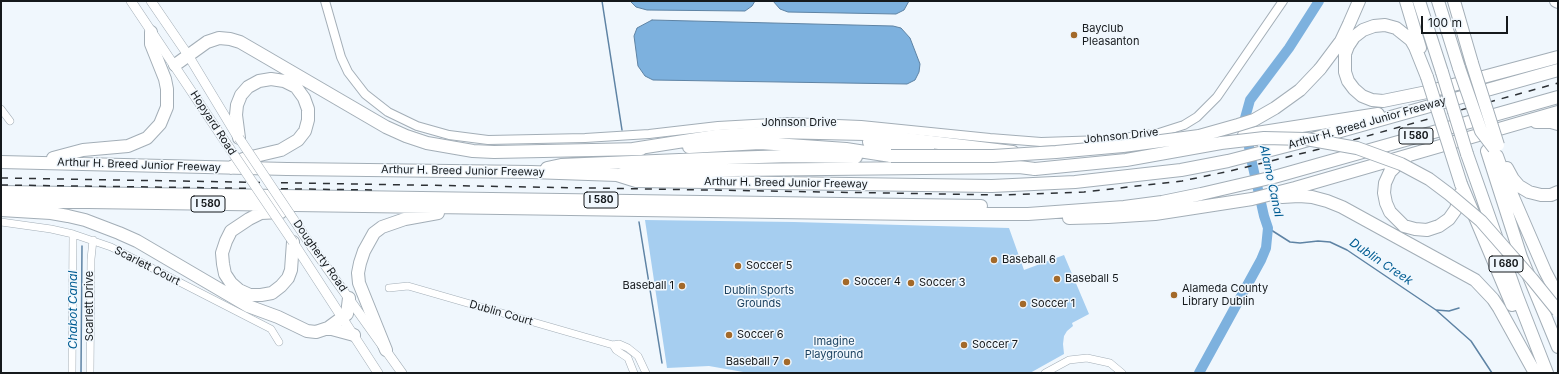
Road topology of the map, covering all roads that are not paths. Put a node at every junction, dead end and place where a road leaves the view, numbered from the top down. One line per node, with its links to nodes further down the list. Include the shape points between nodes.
1 (131, 1): 10 (main road, Hopyard Road)
2 (151, 1): 11 (main road, Hopyard Road)
3 (325, 1): 4 (street, Johnson Drive, via 342,60 365,94 388,112 417,126 449,135 488,140 585,138 789,122 861,125 1041,142 1140,136 1184,125 1217,97)
4 (1283, 1)
5 (1359, 1): 28 (highway, bridge, via 1341,40 1320,69 1300,90 1254,120 1238,125 1199,136 1056,152 993,156 891,156)
6 (1406, 1): 15 (highway)
7 (1419, 1): 69 (highway, I 680, bridge, via 1467,154)
8 (1438, 1): 25 (highway, bridge, via 1481,131)
9 (1454, 1): 25 (highway, bridge)
10 (151, 32): 13 (main road, Hopyard Road); 30 (highway, via 151,44 167,89 167,107 160,124 146,138 128,146 83,150)
11 (188, 55): 13 (highway); 24 (main road, Hopyard Road); 26 (highway, via 207,42 219,38 240,42 386,127 427,143 494,152)
12 (1558, 57): 15 (highway, via 1427,92 1383,101 1362,96 1354,89 1345,72 1345,54 1354,37 1363,30 1385,25 1396,28 1411,40)
13 (175, 65): 48 (main road, Hopyard Road, bridge)
14 (1558, 70): 18 (highway, Arthur H. Breed Junior Freeway / I 580)
15 (1427, 76): 35 (highway, bridge)
16 (1558, 97): 38 (highway, I 580, via 1274,177)
17 (1, 109): 20 (street)
18 (1413, 111): 23 (highway, via 1380,113 1220,138 1068,154 1014,152 865,134); 34 (highway, Arthur H. Breed Junior Freeway / I 580, via 1228,161 1181,170 1075,182 992,186 636,181)
19 (1558, 112): 22 (highway)
20 (10, 121)
21 (1558, 124): 22 (highway, via 1541,122)
22 (1515, 125): 27 (highway)
23 (835, 134): 26 (highway, via 744,133); 31 (highway, via 917,151)
24 (239, 138): 32 (highway, via 237,105 248,87 259,81 271,79 284,81 296,87 308,109 305,131 298,140 282,150 243,159); 51 (main road, Dougherty Road, bridge)
25 (1493, 148): 37 (highway, via 1520,186 1541,195); 50 (highway, via 1545,272); 58 (highway, I 680, via 1521,257)
26 (632, 149): 28 (highway, via 760,143)
27 (1426, 150): 35 (highway, via 1408,157 1390,172 1384,193 1390,212 1397,220 1404,226 1415,229 1427,230 1439,226 1456,209); 39 (highway)
28 (847, 153): 33 (highway, via 588,163 560,165)
29 (1, 162): 30 (highway, Arthur H. Breed Junior Freeway / I 580)
30 (38, 162): 32 (highway, Arthur H. Breed Junior Freeway / I 580)
31 (1021, 165): 34 (highway, via 636,171); 52 (highway, bridge, via 1035,169 1126,160 1264,138 1306,139 1357,148 1401,164 1429,179 1449,194 1482,221)
32 (231, 168): 33 (highway, Arthur H. Breed Junior Freeway / I 580)
33 (530, 172): 34 (highway, Arthur H. Breed Junior Freeway / I 580)
34 (618, 175)
35 (1461, 184): 69 (highway, via 1529,344)
36 (1, 192): 38 (highway, I 580, via 985,206 1055,206 1182,192)
37 (1558, 192)
38 (1201, 194): 44 (highway, I 580, via 1124,207)
39 (1285, 194): 44 (highway, via 1181,211 1132,216 1060,218); 68 (highway, via 1312,197 1342,207 1475,280 1500,308)
40 (1, 202): 41 (highway, I 580)
41 (416, 207): 42 (highway, I 580); 48 (highway, via 393,211 261,213 231,231 222,252 225,274 239,290 250,295 272,293 288,278 292,270)
42 (455, 208): 44 (highway, I 580); 59 (highway, via 393,222 374,233 368,243 360,263 359,283)
43 (1, 210): 54 (highway, via 51,213 96,224 137,241 248,306 307,331 316,332)
44 (1028, 214)
45 (1, 222): 46 (street, Scarlett Court)
46 (73, 234): 47 (street, Scarlett Court); 60 (street, Scarlett Drive)
47 (93, 240): 56 (street, Scarlett Court, via 271,329); 61 (street, Scarlett Drive)
48 (294, 245): 53 (main road, Dougherty Road)
49 (389, 288): 57 (street, Dublin Court, via 408,286)
50 (1558, 296)
51 (349, 298): 53 (highway, via 347,314); 59 (main road, Dougherty Road)
52 (1558, 311)
53 (342, 318): 54 (highway); 55 (main road, Dougherty Road)
54 (328, 328): 55 (highway)
55 (354, 335): 62 (main road, Dougherty Road)
56 (279, 342)
57 (613, 345): 64 (street, Dublin Court, via 628,358); 65 (street, Dublin Court, via 619,344 638,356)
58 (1558, 347)
59 (386, 350): 63 (main road, Dougherty Road)
60 (72, 373)
61 (90, 373)
62 (378, 373)
63 (402, 373)
64 (634, 373)
65 (646, 373)
66 (1045, 373): 67 (street, via 1069,360 1087,358 1110,363)
67 (1122, 373)
68 (1535, 373)
69 (1546, 373)

